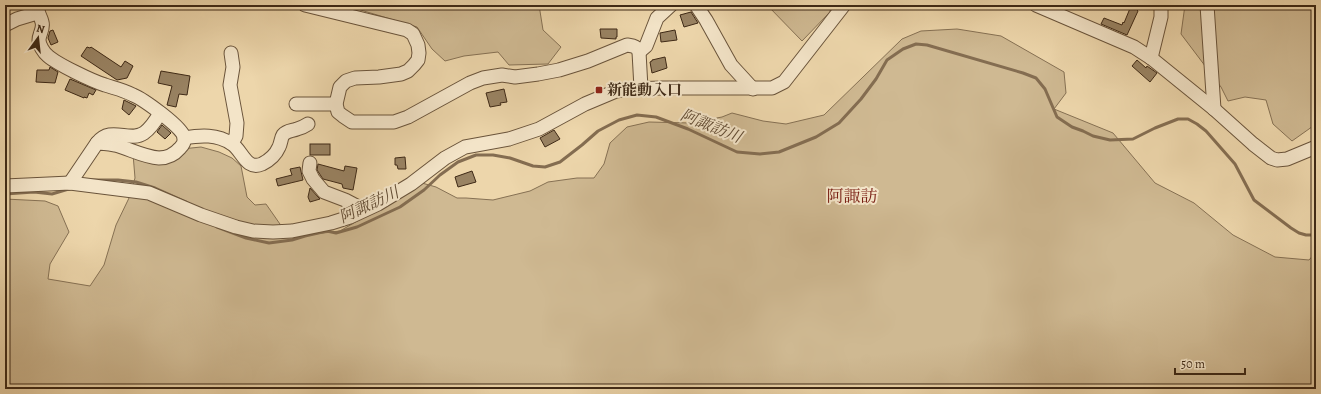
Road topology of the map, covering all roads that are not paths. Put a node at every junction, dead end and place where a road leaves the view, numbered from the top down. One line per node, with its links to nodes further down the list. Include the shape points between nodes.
1 (305, 5): 16 (street, via 407,30 413,34 418,45 418,60 408,71 392,76 355,78 346,81 340,87)
2 (671, 5): 10 (street, via 657,18 646,46)
3 (696, 5): 14 (street, via 732,65)
4 (844, 5): 14 (street, via 784,82 772,88)
5 (1036, 5): 12 (street, via 1134,47)
6 (1161, 5): 12 (street, via 1161,17)
7 (1207, 5): 17 (street)
8 (38, 9): 9 (street); 18 (street, via 42,23 39,40 48,56 96,82 135,95)
9 (5, 24)
10 (639, 52): 13 (street); 16 (street, via 628,45 560,70 515,77 483,78 394,122 352,122 338,112)
11 (231, 53): 22 (street, via 233,67 230,85 237,123 236,136)
12 (1151, 58): 17 (street)
13 (641, 88): 14 (street); 27 (street, via 616,91 585,104 539,129 509,139 466,147 445,158 411,184)
14 (753, 89)
15 (296, 104): 16 (street)
16 (336, 104)
17 (1214, 109): 23 (street, via 1271,158 1287,159)
18 (160, 113): 20 (street, via 181,131); 21 (street, via 144,134 110,134 102,137)
19 (308, 124): 22 (street, via 284,134 274,156 260,165 250,164)
20 (184, 138): 21 (street, via 183,145 166,158 147,156 114,145); 22 (street, via 214,136)
21 (97, 143): 25 (street)
22 (232, 144)
23 (1316, 147)
24 (310, 163): 27 (street, via 309,171 313,180 324,192)
25 (70, 183): 26 (street); 27 (street, via 149,193 236,227 274,232 311,227 350,217)
26 (5, 186)
27 (364, 210)

